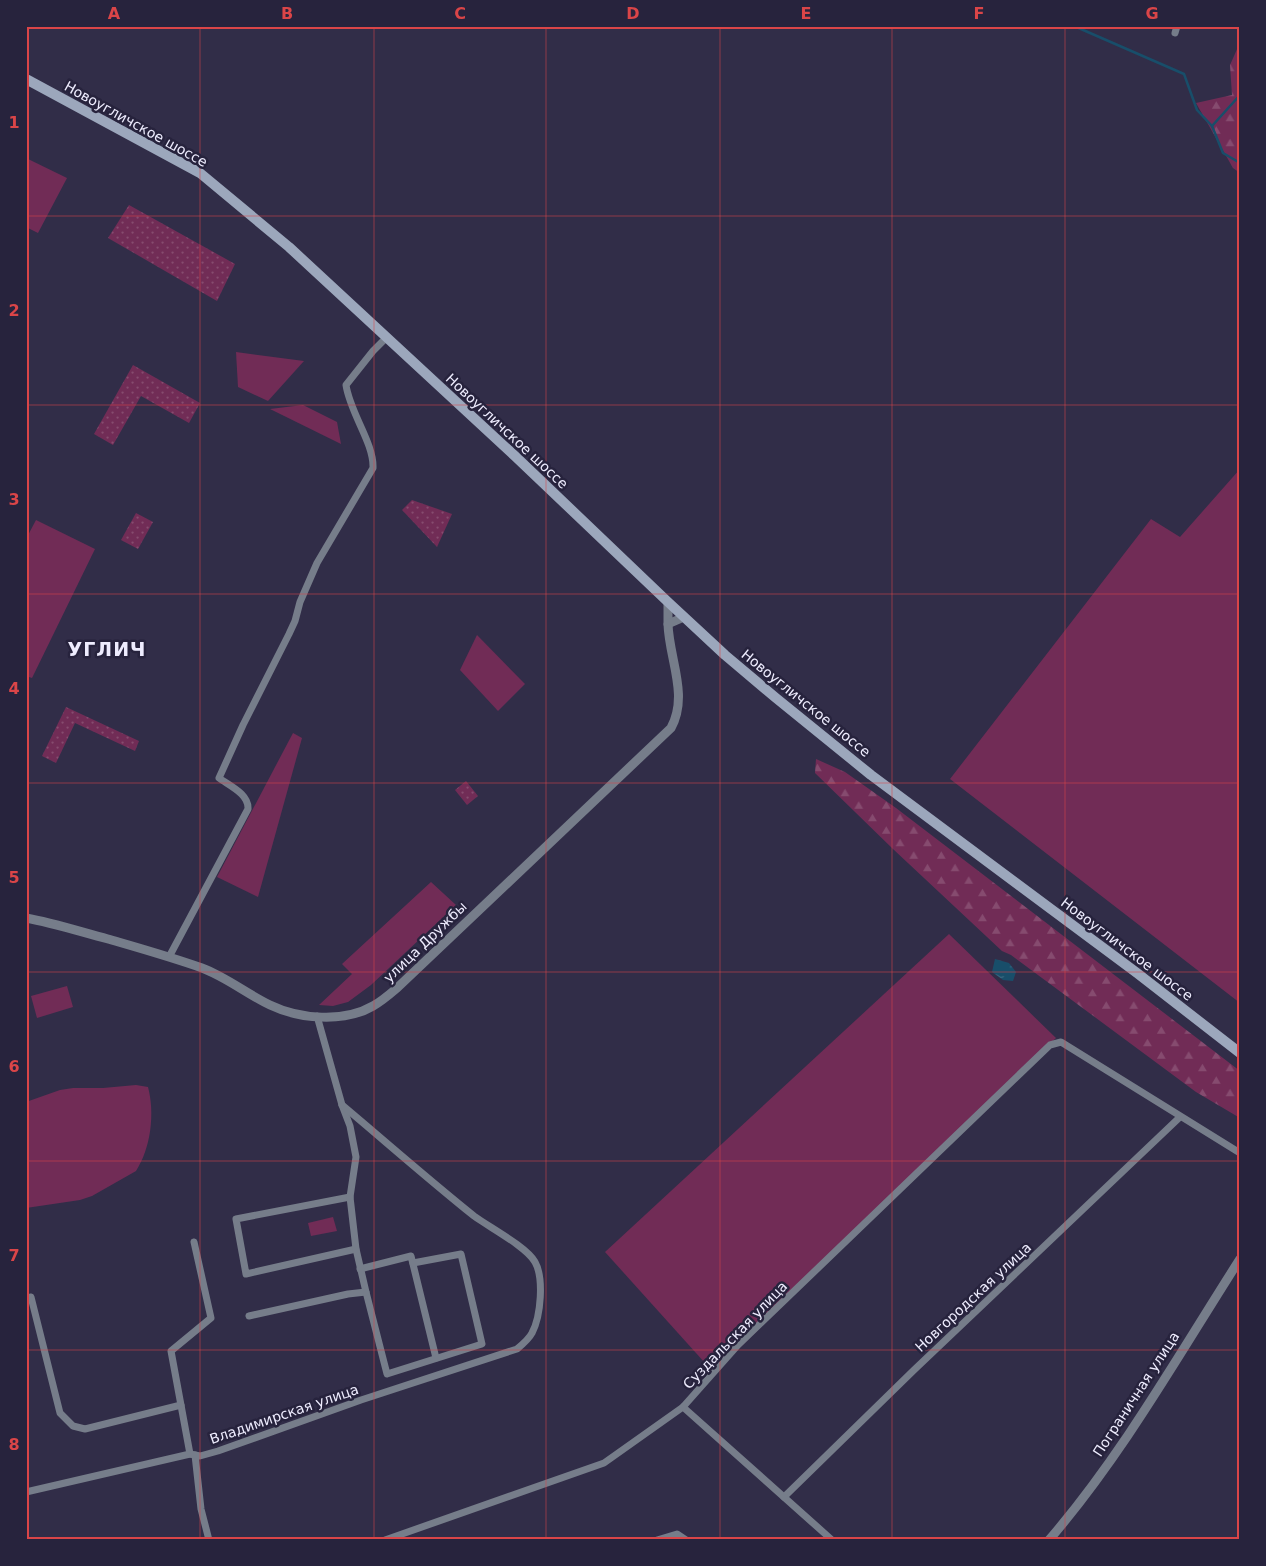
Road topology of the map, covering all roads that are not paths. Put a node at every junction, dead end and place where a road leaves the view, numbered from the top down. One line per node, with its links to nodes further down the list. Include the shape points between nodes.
1 (26, 79): 2 (main road, Новоугличское шоссе, via 200,173 266,227)
2 (386, 338): 3 (main road, Новоугличское шоссе); 7 (street, via 346,385 373,458 373,468 317,563 290,634 219,778 243,795 248,808)
3 (668, 602): 4 (main road, Новоугличское шоссе); 5 (street, улица Дружбы)
4 (684, 617): 5 (street); 9 (main road, Новоугличское шоссе, via 871,775)
5 (668, 624): 8 (street, улица Дружбы, via 679,702 677,716 670,728 382,1000 357,1013)
6 (26, 918): 7 (street, улица Дружбы)
7 (169, 957): 8 (street, улица Дружбы, via 204,969 280,1009)
8 (317, 1016): 10 (street)
9 (1240, 1053)
10 (342, 1105): 13 (street, via 356,1157); 25 (street, Владимирская улица, via 476,1217 535,1261 540,1278 540,1299 538,1319 532,1334 516,1349 218,1451 200,1456)
11 (1180, 1117): 12 (street); 24 (street, Суздальская улица, via 1061,1042 1050,1045 738,1345); 27 (street, Новгородская улица)
12 (1240, 1153)
13 (350, 1197): 15 (street); 15 (street, via 236,1219 246,1274)
14 (194, 1242): 23 (street, via 211,1318 171,1351)
15 (356, 1249): 18 (street)
16 (1240, 1259): 33 (street, Пограничная улица, via 1091,1489)
17 (412, 1264): 18 (street, via 411,1256); 22 (street); 22 (street, via 461,1254 482,1344)
18 (360, 1269): 19 (street)
19 (366, 1292): 21 (street); 22 (street, via 387,1374)
20 (31, 1297): 23 (street, via 60,1413 74,1426 85,1429)
21 (249, 1316)
22 (436, 1358)
23 (181, 1405): 25 (street)
24 (683, 1407): 27 (street); 29 (street, Суздальская улица, via 604,1463)
25 (193, 1454): 26 (street, Владимирская улица); 28 (street)
26 (26, 1492)
27 (784, 1497): 32 (street)
28 (208, 1540)
29 (386, 1540)
30 (657, 1540): 31 (street, via 677,1534)
31 (686, 1540)
32 (832, 1540)
33 (1049, 1540)

